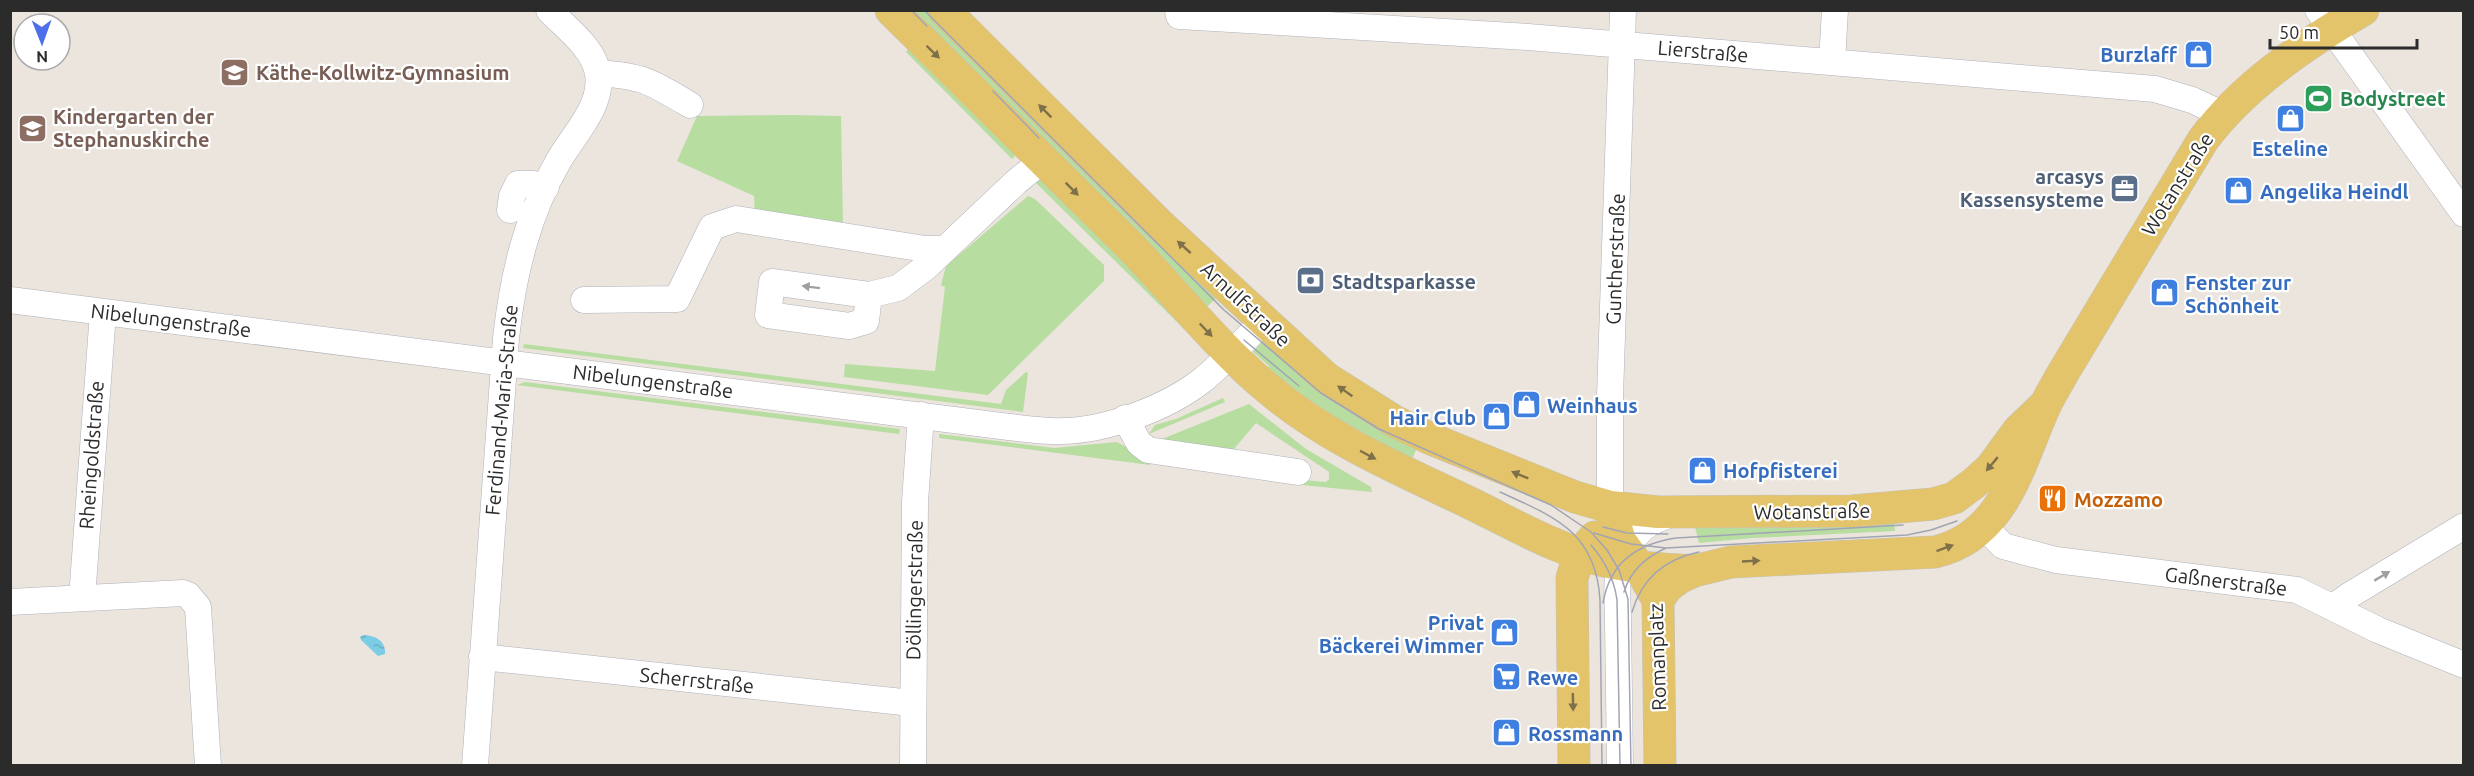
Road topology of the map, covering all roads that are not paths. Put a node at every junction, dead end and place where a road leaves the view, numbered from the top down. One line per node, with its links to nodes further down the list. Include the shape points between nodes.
1 (549, 10): 11 (street, via 586,47)
2 (891, 10): 14 (main road, one-way to 14)
3 (1623, 10): 9 (street, Guntherstraße)
4 (1835, 10): 10 (street)
5 (2363, 10): 8 (main road, Wotanstraße)
6 (1179, 14): 9 (street, Lierstraße)
7 (958, 16): 23 (main road, Arnulfstraße, one-way to 7, via 1160,225)
8 (2325, 20): 13 (main road, Wotanstraße, via 2310,43); 17 (street)
9 (1623, 45): 10 (street, Lierstraße); 30 (street, Guntherstraße, via 1610,386)
10 (1832, 62): 13 (street, Lierstraße, via 2155,89)
11 (598, 73): 12 (street, via 639,77); 15 (street, Ferdinand-Maria-Straße, via 594,103)
12 (690, 105)
13 (2222, 114): 26 (main road, Wotanstraße)
14 (1043, 160): 18 (street); 24 (main road, one-way to 24, via 1164,281)
15 (546, 187): 16 (street, via 518,184); 25 (street, Ferdinand-Maria-Straße, via 513,280)
16 (510, 210)
17 (2463, 214)
18 (945, 249): 19 (street, via 898,288); 21 (street, via 736,219 712,227 677,299)
19 (869, 295)
20 (10, 300): 22 (street, Nibelungenstraße)
21 (584, 300)
22 (103, 312): 25 (street, Nibelungenstraße); 36 (street, Rheingoldstraße)
23 (1263, 321): 24 (street, Nibelungenstraße); 30 (main road, Arnulfstraße, one-way to 23, via 1575,497 1394,421 1326,378)
24 (1230, 354): 28 (street, Nibelungenstraße, via 1198,383); 34 (main road, one-way to 34, via 1266,388 1342,441)
25 (505, 362): 27 (street, Nibelungenstraße); 40 (street, Ferdinand-Maria-Straße)
26 (2045, 405): 31 (main road, Wotanstraße, one-way to 31, via 2018,431 1991,468 1954,498 1933,504 1852,511); 32 (main road, Wotanstraße, via 2013,486)
27 (921, 416): 28 (street, Nibelungenstraße, via 1062,432); 42 (street, Döllingerstraße, via 915,502)
28 (1125, 418): 29 (street, via 1139,443 1148,450)
29 (1298, 472)
30 (1610, 507): 31 (main road, Wotanstraße); 35 (main road, Romanplatz); 35 (main road, via 1597,534)
31 (1678, 513): 35 (street, via 1650,521 1640,529)
32 (1984, 526): 35 (main road, Wotanstraße, one-way to 32, via 1694,571 1731,562 1935,552 1969,538); 39 (street, Gaßnerstraße, via 2003,546 2056,560 2298,590)
33 (2463, 526): 39 (street, one-way to 33)
34 (1537, 537): 35 (main road); 37 (main road, via 1566,581)
35 (1627, 567): 37 (main road, via 1574,568); 47 (street, via 1611,577 1617,600); 48 (street, via 1632,599); 49 (main road, Romanplatz)
36 (82, 598): 38 (street); 43 (street, via 183,593 196,603)
37 (1570, 601): 46 (main road, one-way to 46)
38 (10, 602)
39 (2333, 607): 41 (street, Gaßnerstraße)
40 (482, 657): 42 (street, Scherrstraße); 44 (street, Ferdinand-Maria-Straße)
41 (2463, 665)
42 (912, 703): 45 (street, Döllingerstraße)
43 (208, 765)
44 (475, 765)
45 (913, 765)
46 (1574, 765)
47 (1620, 765)
48 (1631, 765)
49 (1660, 765)

